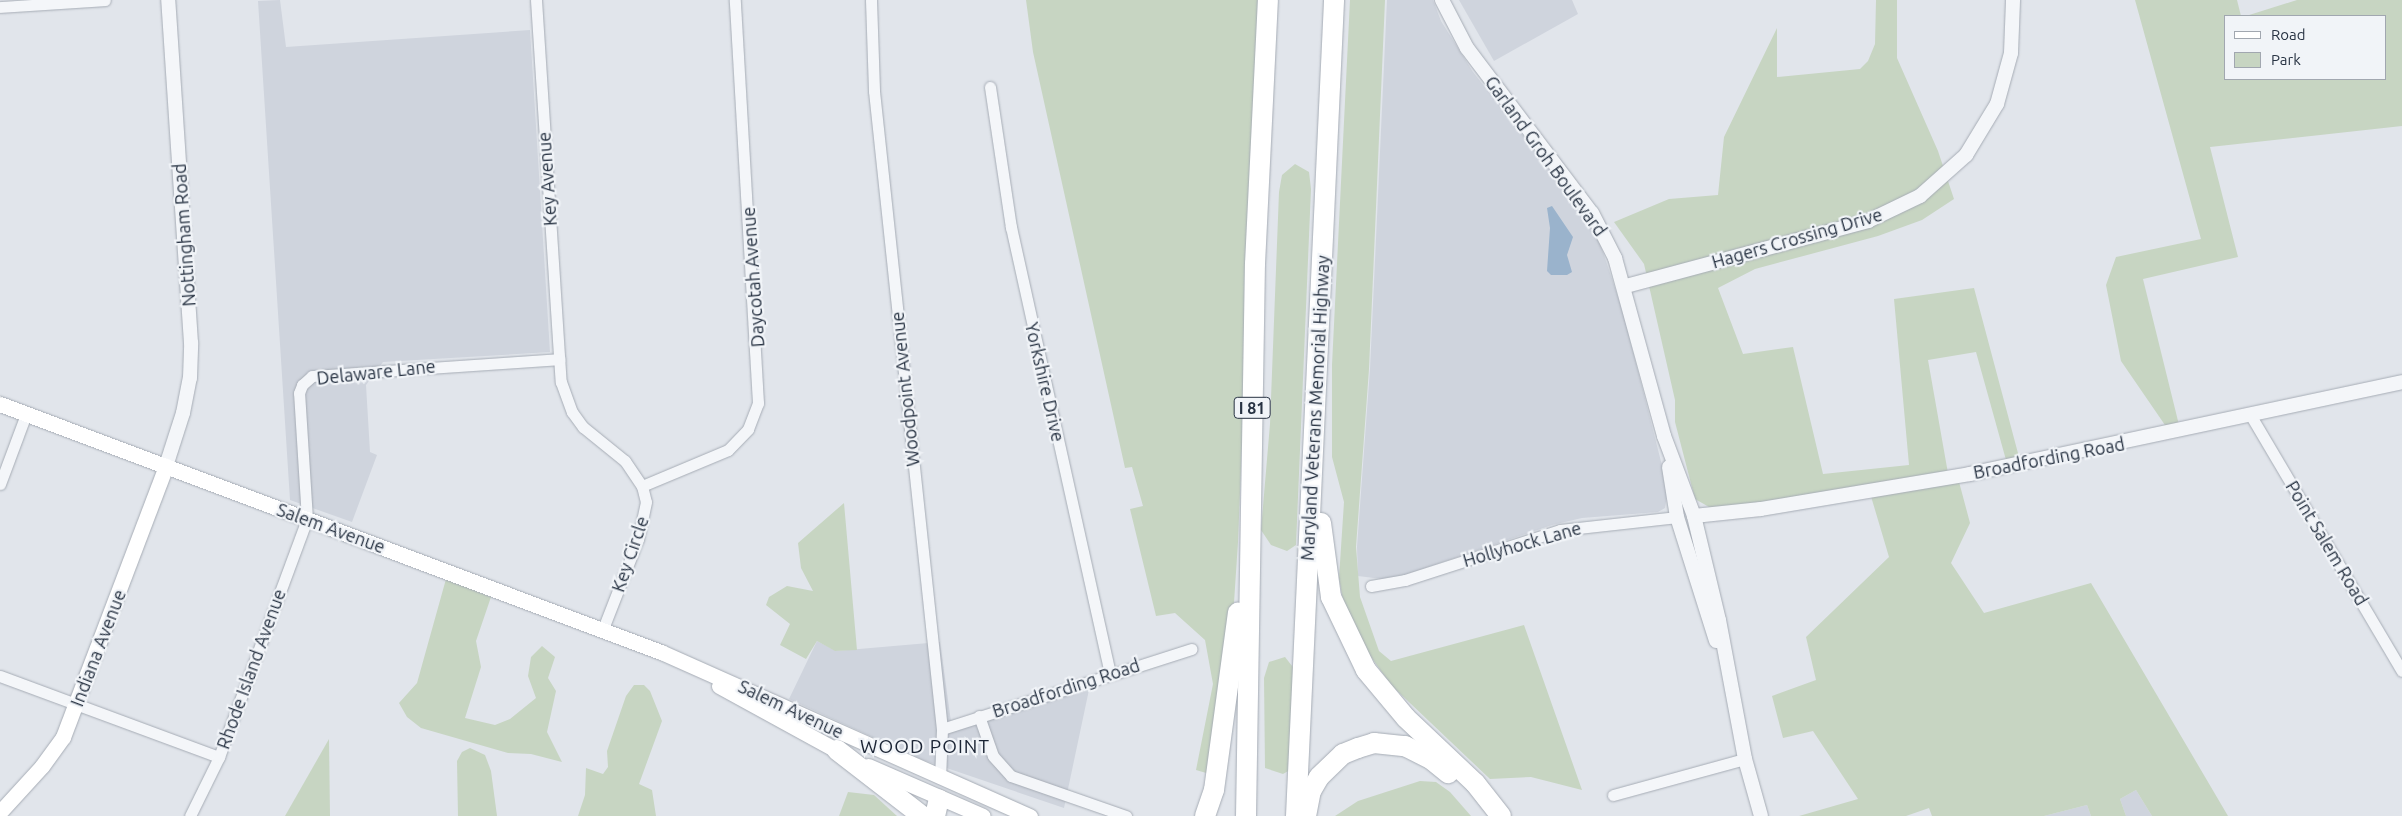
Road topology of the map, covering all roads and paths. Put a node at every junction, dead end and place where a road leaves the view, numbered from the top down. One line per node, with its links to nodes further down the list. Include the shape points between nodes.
1 (105, 0): 10 (street)
2 (168, 0): 20 (street, Nottingham Road, via 191,344 190,378 183,413)
3 (536, 0): 13 (street, Key Avenue)
4 (735, 0): 23 (street, Daycotah Avenue, via 758,403 748,429 728,450)
5 (871, 0): 39 (street, Woodpoint Avenue, via 875,101)
6 (1268, 0): 24 (highway, I 81, via 1255,264)
7 (1334, 0): 14 (highway, Maryland Veterans Memorial Highway)
8 (1442, 0): 12 (street, Garland Groh Boulevard, via 1486,76 1592,213 1608,240)
9 (2013, 0): 12 (street, Hagers Crossing Drive, via 2011,53 1997,104 1966,155 1920,196 1868,221)
10 (0, 7)
11 (990, 87): 35 (street, Yorkshire Drive, via 1011,227)
12 (1626, 286): 19 (street, Garland Groh Boulevard)
13 (559, 358): 23 (street, Key Circle, via 561,382 572,412 595,440 625,461); 27 (street, Delaware Lane, via 312,376 302,384 299,393)
14 (1317, 373): 54 (highway, Maryland Veterans Memorial Highway); 57 (highway, via 1322,545 1331,597 1340,621 1366,670 1385,695 1475,783)
15 (2402, 382): 18 (street, Broadfording Road)
16 (0, 404): 17 (main road, Salem Avenue)
17 (26, 414): 20 (main road, Salem Avenue); 22 (street)
18 (2252, 416): 25 (street, Broadfording Road, via 1970,474 1761,509); 34 (street, Point Salem Road)
19 (1664, 436): 21 (street, Garland Groh Boulevard); 25 (street, Garland Groh Boulevard)
20 (166, 466): 27 (main road, Salem Avenue); 37 (main road, Indiana Avenue)
21 (1670, 470): 25 (street); 26 (street, Garland Groh Boulevard)
22 (0, 484)
23 (642, 486): 30 (street, Key Circle, via 646,515)
24 (1251, 497): 52 (highway, via 1215,780); 53 (highway, I 81)
25 (1694, 516): 29 (street); 33 (street, Garland Groh Boulevard, via 1719,620)
26 (1677, 517): 28 (street, Hollyhock Lane, via 1560,530 1405,580); 29 (street, Garland Groh Boulevard)
27 (307, 519): 30 (main road, Salem Avenue); 41 (street, Rhode Island Avenue)
28 (1370, 586)
29 (1696, 586): 33 (street, Garland Groh Boulevard)
30 (603, 630): 32 (main road, Salem Avenue)
31 (1191, 648): 35 (street, Broadfording Road)
32 (661, 652): 40 (main road, Salem Avenue); 43 (main road, Salem Avenue)
33 (1726, 668): 42 (street, Garland Groh Boulevard)
34 (2402, 670)
35 (1110, 674): 38 (street, Broadfording Road)
36 (0, 676): 37 (street)
37 (77, 704): 41 (street); 46 (main road, Indiana Avenue, via 53,752)
38 (979, 716): 39 (street, Broadfording Road); 51 (street, via 993,756 1011,776)
39 (942, 729): 43 (street, Woodpoint Avenue)
40 (837, 750): 45 (main road, Salem Avenue); 48 (highway)
41 (219, 758): 47 (street, Rhode Island Avenue)
42 (1746, 759): 44 (street); 58 (street, Garland Groh Boulevard)
43 (940, 778): 45 (main road); 50 (main road, Salem Avenue)
44 (1613, 795)
45 (937, 807): 49 (main road, Salem Avenue)
46 (0, 812)
47 (190, 816)
48 (922, 816)
49 (983, 816)
50 (1030, 816)
51 (1126, 816)
52 (1205, 816)
53 (1246, 816)
54 (1296, 816)
55 (1306, 816): 56 (highway, via 1312,791 1330,765 1358,748 1391,743 1419,751 1432,760 1450,774)
56 (1486, 816)
57 (1501, 816)
58 (1761, 816)

